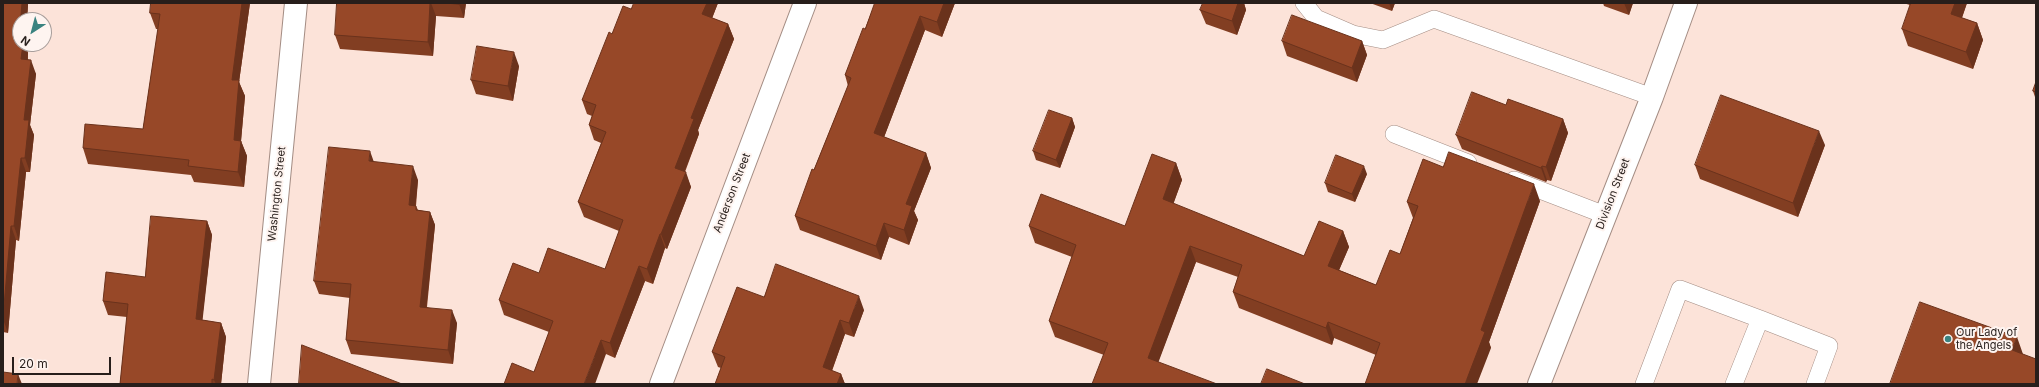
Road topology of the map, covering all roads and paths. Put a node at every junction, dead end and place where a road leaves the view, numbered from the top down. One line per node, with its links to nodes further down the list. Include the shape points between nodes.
1 (296, 3): 9 (street, Washington Street)
2 (805, 3): 10 (street, Anderson Street)
3 (1304, 3): 5 (lane, via 1316,18 1353,34 1383,40 1434,19)
4 (1686, 3): 5 (street, Division Street)
5 (1652, 97): 7 (street, Division Street)
6 (1394, 134): 7 (lane)
7 (1605, 215): 11 (street, Division Street)
8 (1760, 319): 12 (lane, via 1680,289); 13 (lane); 14 (lane, via 1830,346)
9 (259, 384)
10 (661, 384)
11 (1539, 384)
12 (1644, 384)
13 (1734, 384)
14 (1814, 384)

